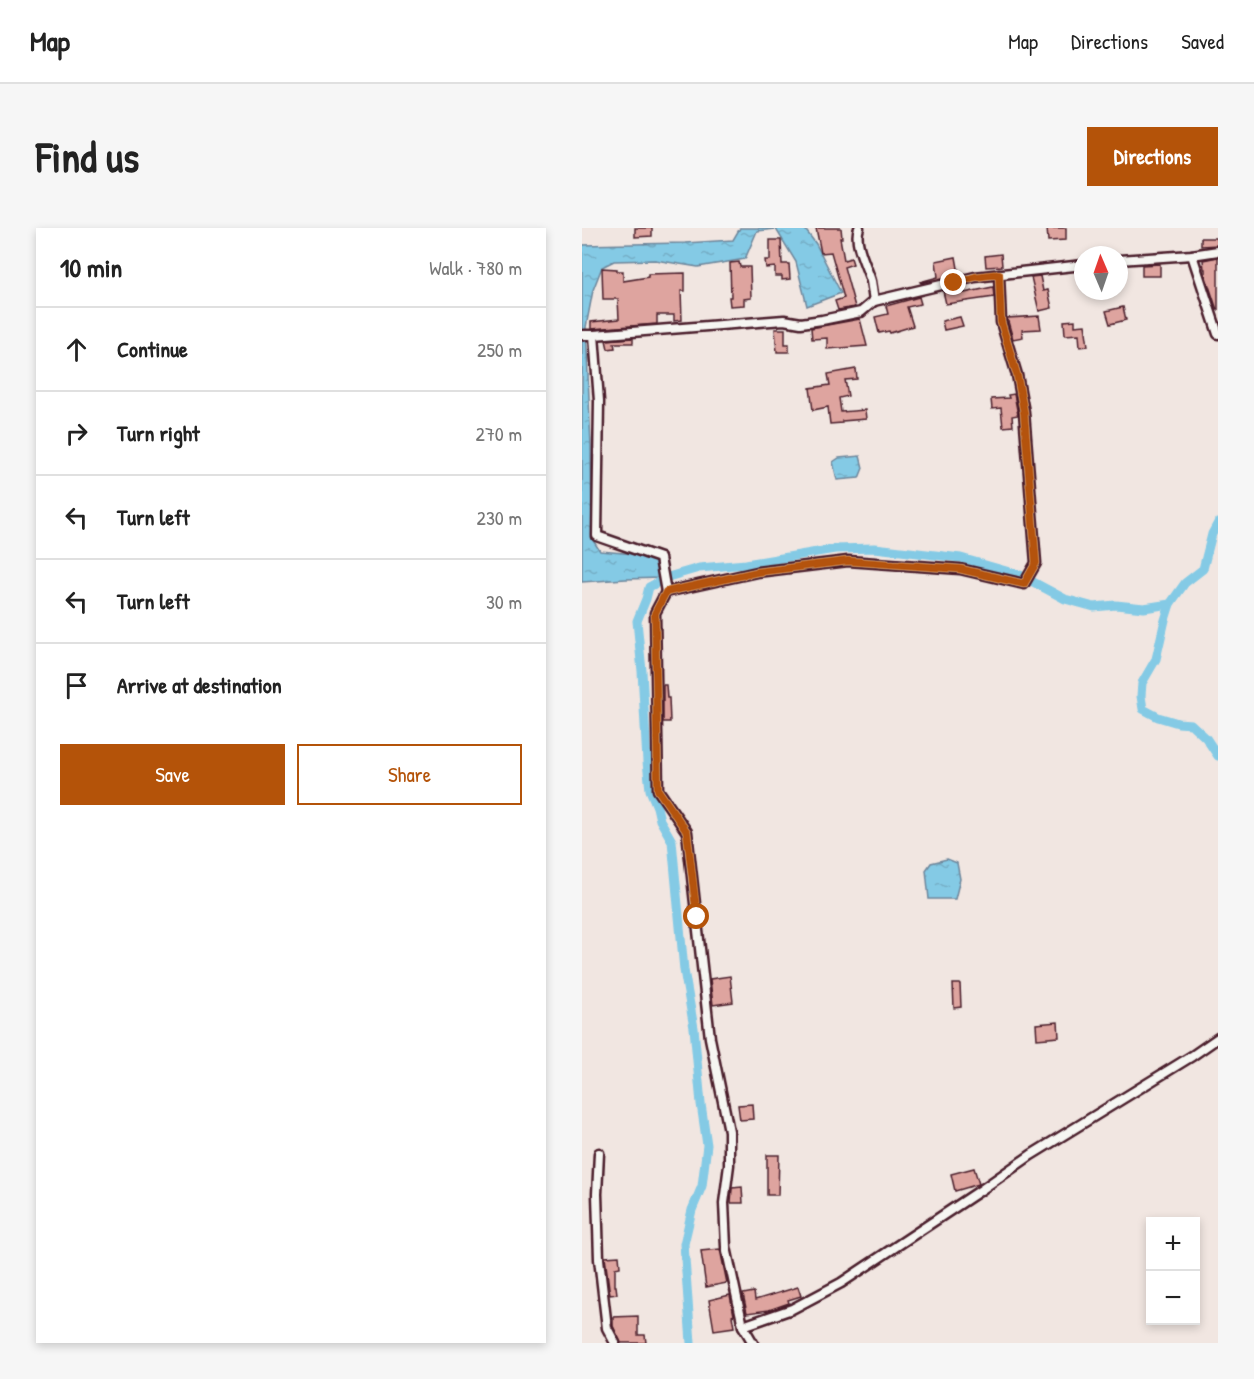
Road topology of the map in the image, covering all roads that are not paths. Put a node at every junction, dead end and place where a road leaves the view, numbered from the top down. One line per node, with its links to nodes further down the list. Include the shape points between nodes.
1 (859, 228): 7 (street, via 861,256)
2 (1218, 251): 3 (street)
3 (1192, 255): 4 (street); 8 (street)
4 (1128, 259)
5 (1074, 266): 6 (street)
6 (999, 274): 7 (street); 11 (street, via 1001,322 1024,412 1036,563 1024,584 960,569 848,561 757,572)
7 (874, 301): 10 (street, via 861,312 801,323 784,320)
8 (1218, 334)
9 (582, 335): 10 (street)
10 (594, 335): 11 (street, via 599,401 597,537 660,558)
11 (666, 592): 14 (street, via 655,613 658,790 687,832 710,1038 729,1131 724,1203 726,1247)
12 (1218, 1038): 14 (street, via 1031,1155 841,1283 792,1308)
13 (599, 1153): 15 (street, via 599,1259 606,1328)
14 (743, 1326): 16 (street)
15 (615, 1343)
16 (753, 1343)

